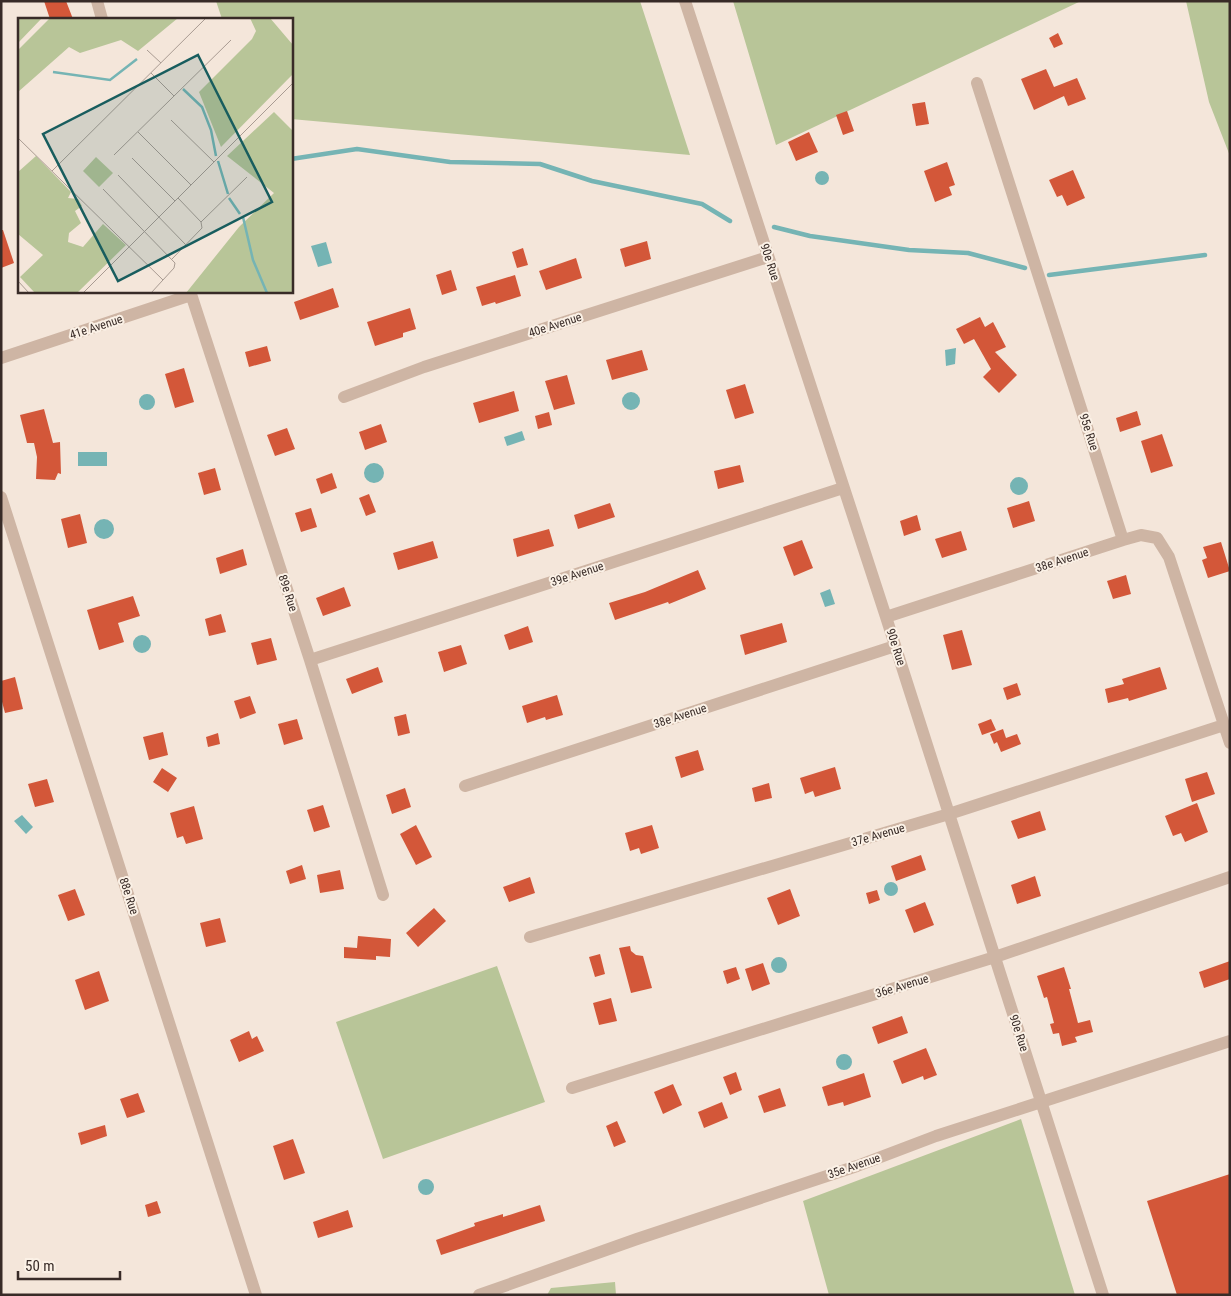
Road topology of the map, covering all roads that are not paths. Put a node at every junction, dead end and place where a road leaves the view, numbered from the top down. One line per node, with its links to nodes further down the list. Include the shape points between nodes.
1 (97, 1): 3 (street)
2 (685, 1): 5 (street, 90e Rue)
3 (102, 18)
4 (977, 83): 11 (street, 95e Rue)
5 (768, 257): 8 (street, 40e Avenue, via 424,367); 9 (street, 90e Rue)
6 (191, 293): 7 (street, 41e Avenue); 14 (street, 89e Rue)
7 (1, 358)
8 (344, 397)
9 (843, 488): 12 (street, 90e Rue); 14 (street, 39e Avenue)
10 (1, 497): 26 (street, 88e Rue)
11 (1123, 540): 12 (street, 38e Avenue); 15 (street, via 1141,535 1157,538 1169,556)
12 (886, 617): 13 (street, 90e Rue)
13 (895, 646): 17 (street, 38e Avenue); 18 (street, 90e Rue)
14 (310, 660): 20 (street, 89e Rue)
15 (1224, 725): 16 (street); 18 (street, 37e Avenue)
16 (1230, 744)
17 (464, 786)
18 (949, 814): 21 (street, 37e Avenue); 22 (street, 90e Rue)
19 (1230, 877): 22 (street, 36e Avenue)
20 (383, 895)
21 (530, 937)
22 (995, 957): 24 (street, 36e Avenue); 25 (street, 90e Rue)
23 (1230, 1041): 25 (street, 35e Avenue)
24 (572, 1088)
25 (1041, 1101): 27 (street, 35e Avenue); 28 (street, 90e Rue)
26 (256, 1295)
27 (479, 1295)
28 (1103, 1295)

